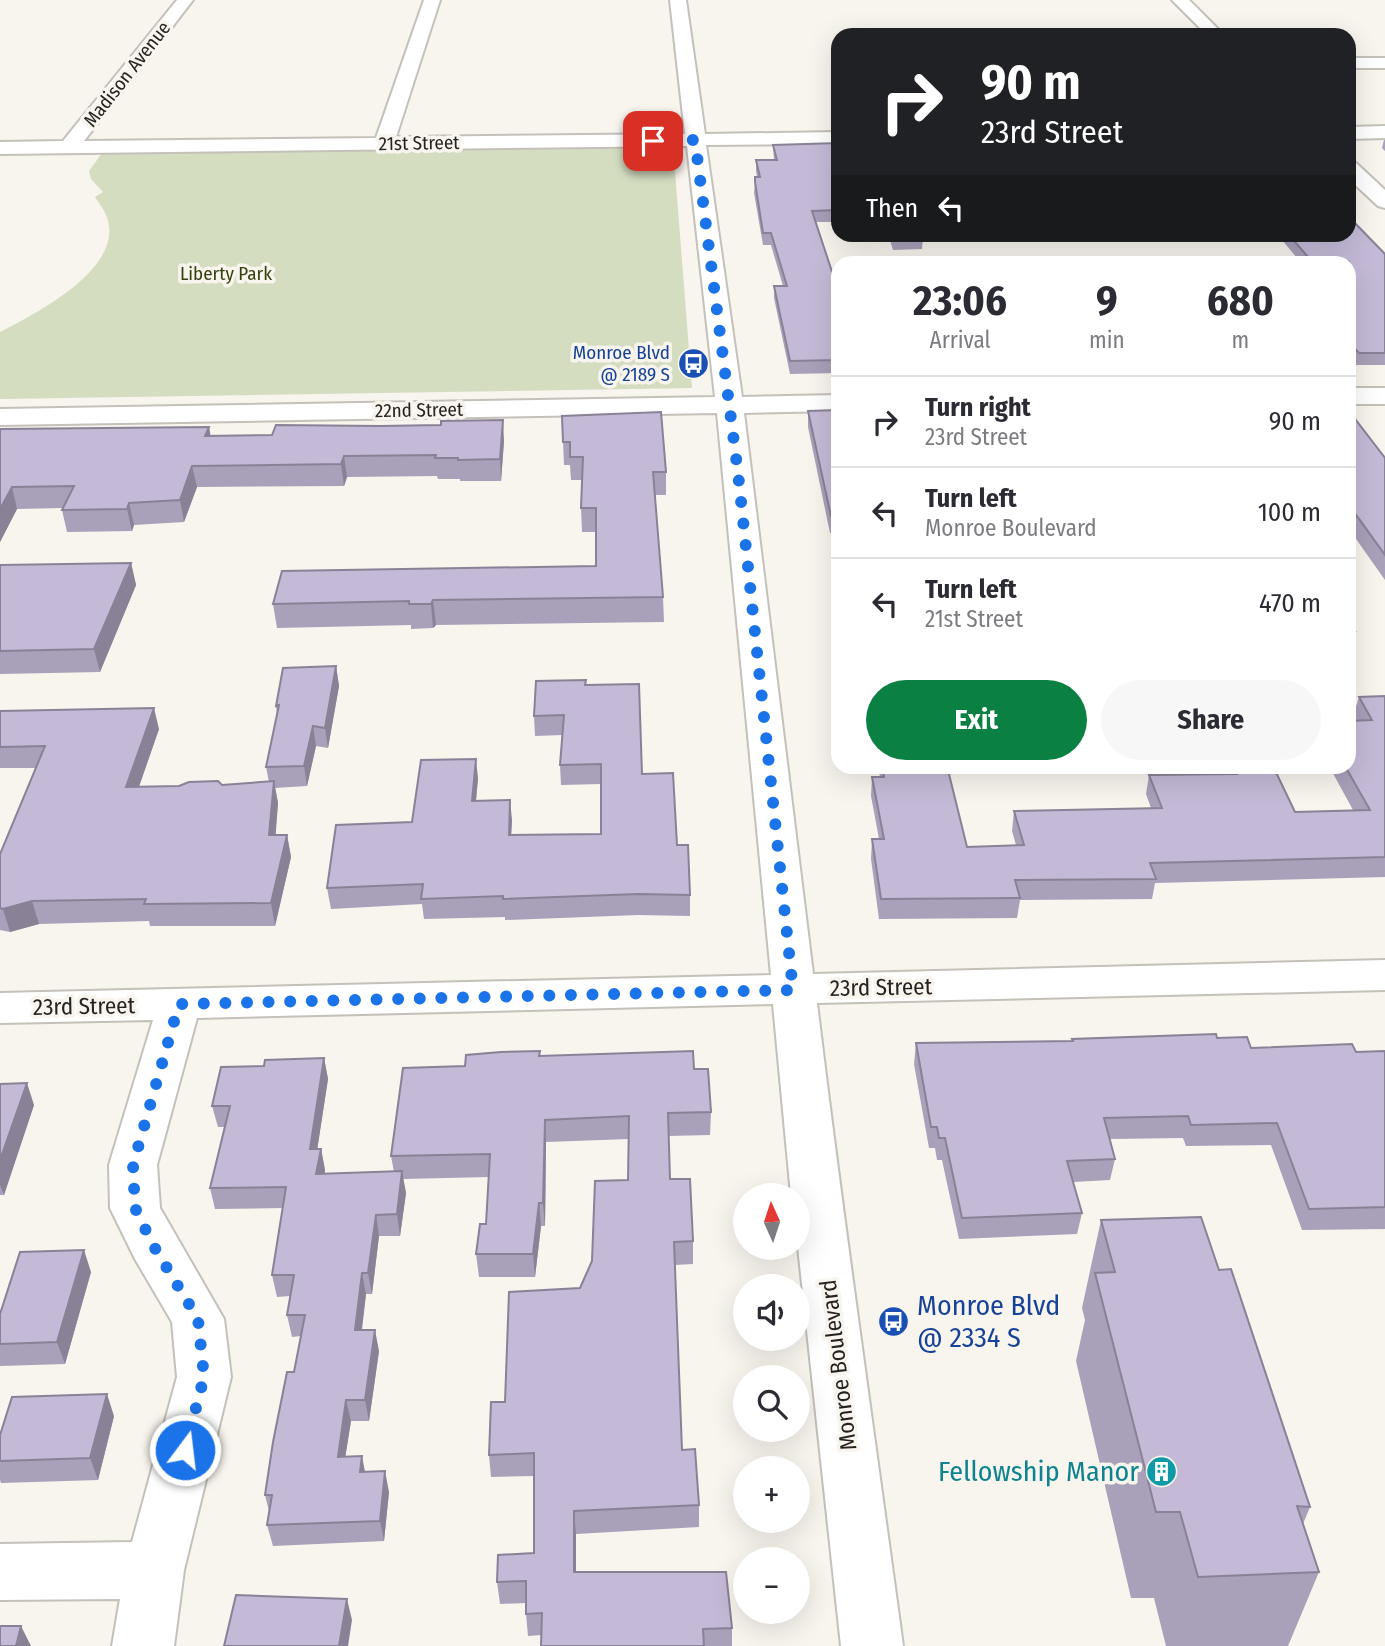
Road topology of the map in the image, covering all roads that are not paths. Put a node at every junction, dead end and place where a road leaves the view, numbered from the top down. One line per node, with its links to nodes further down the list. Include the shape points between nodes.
1 (185, 0): 13 (street, Madison Avenue)
2 (432, 0): 12 (street)
3 (678, 0): 11 (street, Monroe Boulevard)
4 (1180, 0): 5 (street)
5 (1209, 28)
6 (1356, 63): 7 (street)
7 (1385, 63)
8 (1385, 132): 9 (street)
9 (1356, 133)
10 (831, 138): 11 (street, 21st Street)
11 (695, 140): 12 (street, 21st Street); 20 (street, Monroe Boulevard)
12 (384, 144): 13 (street, 21st Street)
13 (69, 147): 14 (street, 21st Street)
14 (0, 148)
15 (1356, 174): 16 (street)
16 (1385, 202)
17 (1356, 396): 18 (street)
18 (1385, 396)
19 (831, 403): 20 (street, 22nd Street)
20 (729, 405): 21 (street, 22nd Street); 23 (street, Monroe Boulevard)
21 (0, 417)
22 (1385, 975): 23 (street, 23rd Street)
23 (793, 990): 24 (street, 23rd Street); 29 (street, Monroe Boulevard)
24 (179, 1004): 25 (street, 23rd Street); 26 (street, via 133,1165 135,1208 198,1319 204,1377)
25 (0, 1008)
26 (154, 1570): 27 (street); 28 (street)
27 (0, 1572)
28 (143, 1646)
29 (872, 1646)

